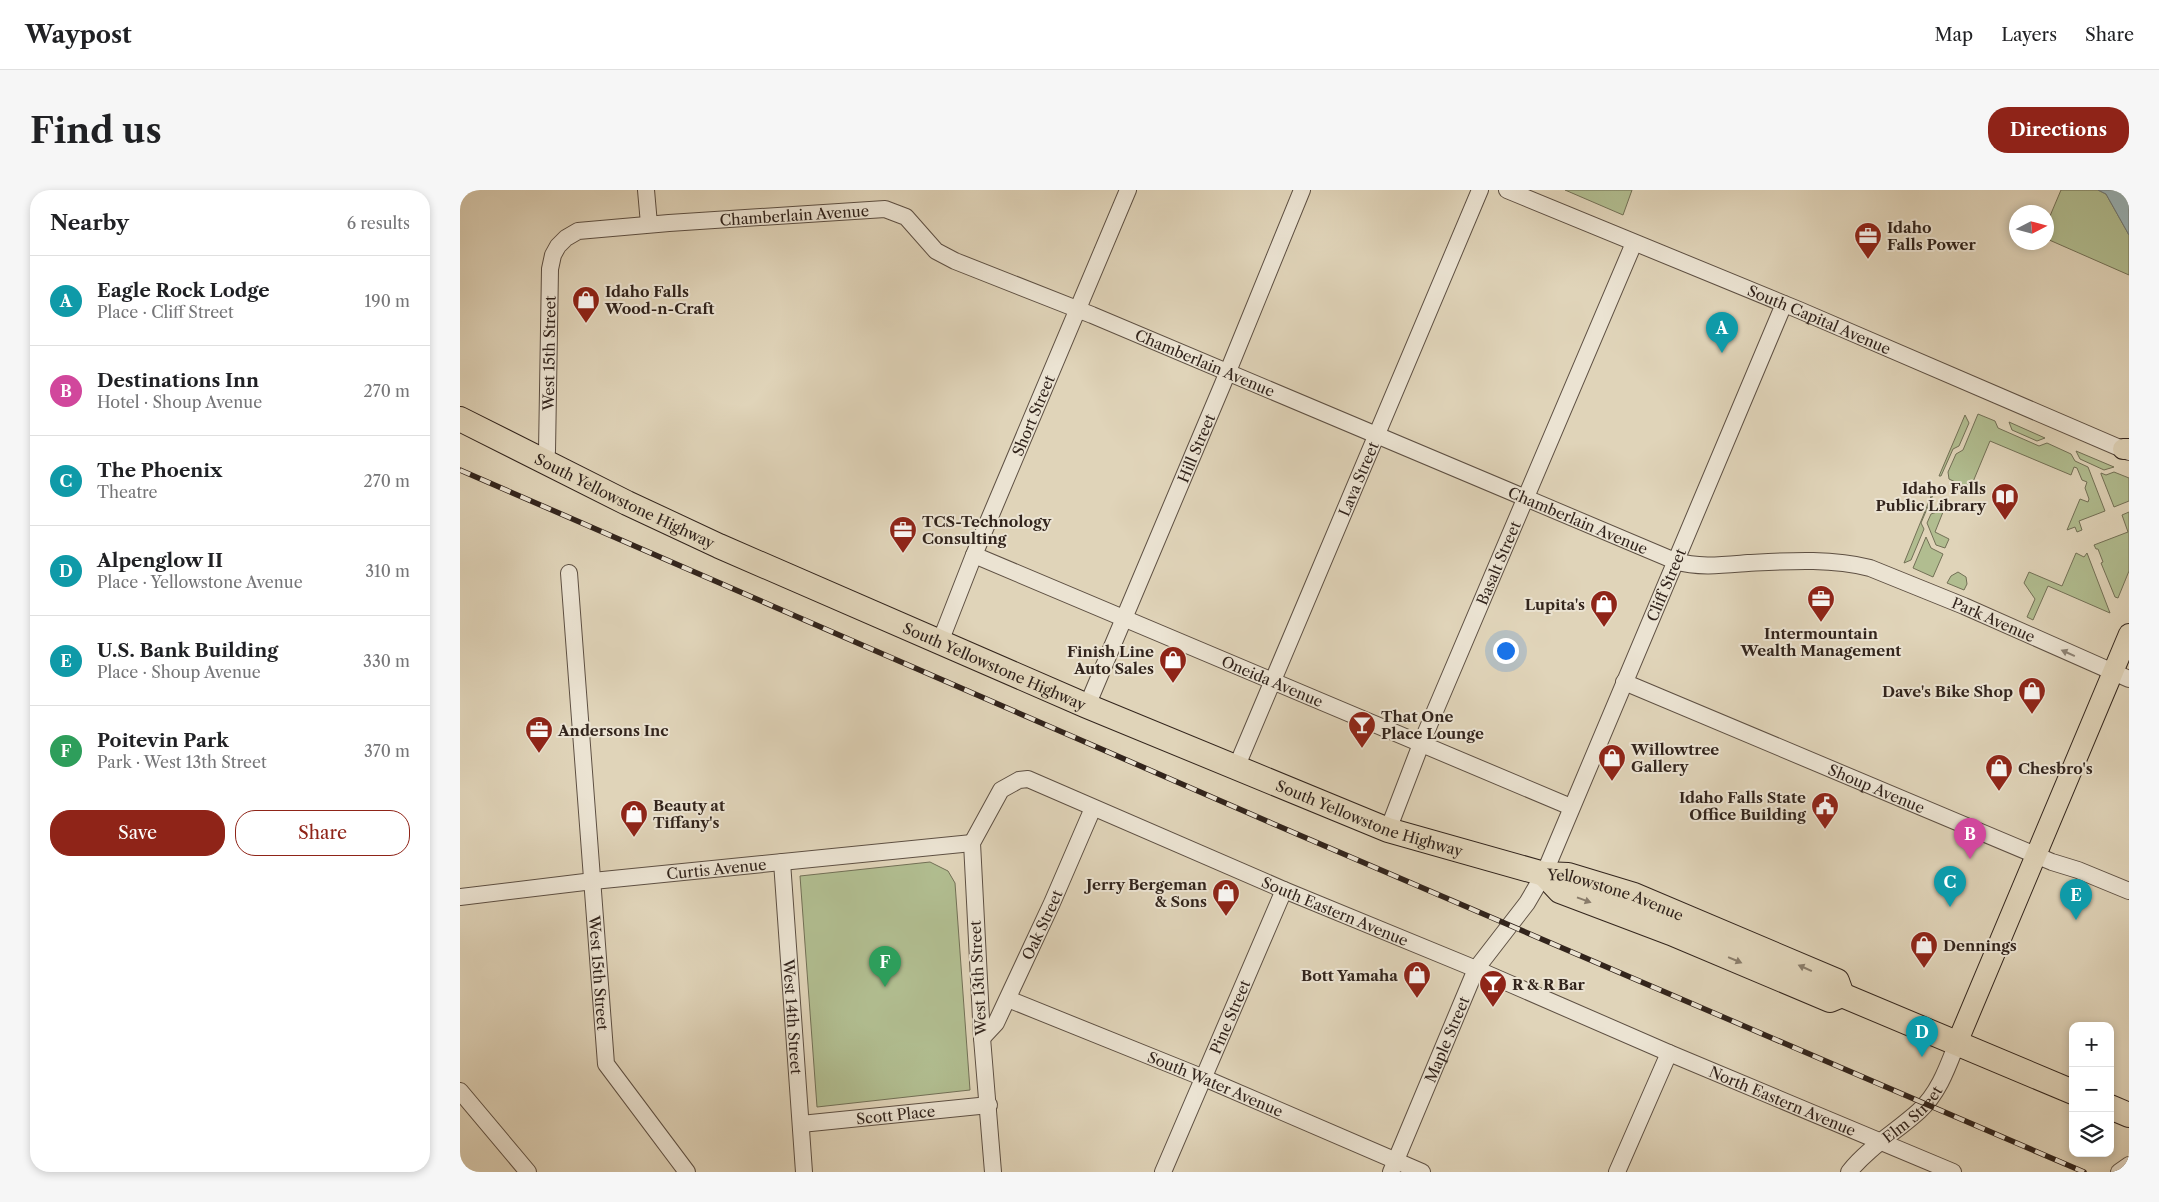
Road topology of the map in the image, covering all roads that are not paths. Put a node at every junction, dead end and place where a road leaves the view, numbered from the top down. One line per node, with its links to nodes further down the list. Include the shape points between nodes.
1 (646, 190): 6 (street)
2 (1128, 190): 10 (street, Short Street)
3 (1302, 190): 11 (street, Hill Street)
4 (1480, 190): 13 (street, Lava Street)
5 (1507, 190): 7 (street, South Capital Avenue)
6 (649, 224): 8 (street, Chamberlain Avenue, via 578,231); 10 (street, Chamberlain Avenue, via 885,209 906,217 936,251 955,262)
7 (1634, 243): 9 (street, South Capital Avenue); 16 (street, Basalt Street)
8 (558, 246): 15 (street, West 15th Street, via 550,269 547,451)
9 (1784, 304): 14 (street, South Capital Avenue); 18 (street, Cliff Street)
10 (1077, 309): 11 (street, Chamberlain Avenue); 17 (street, Short Street)
11 (1228, 372): 13 (street, Chamberlain Avenue); 21 (street, Hill Street)
12 (460, 419): 15 (highway, South Yellowstone Highway)
13 (1376, 434): 16 (street, Chamberlain Avenue); 25 (street, Lava Street)
14 (2127, 450)
15 (542, 461): 23 (highway, South Yellowstone Highway, via 719,546)
16 (1525, 498): 18 (street, Chamberlain Avenue); 28 (street, Basalt Street)
17 (974, 555): 21 (street, Oneida Avenue); 23 (street, Short Street)
18 (1675, 561): 19 (street, Chamberlain Avenue, via 1697,566 1808,561); 26 (street, Cliff Street)
19 (1856, 564): 24 (street, Park Avenue, one-way to 19, via 1923,589)
20 (569, 573): 37 (street, West 15th Street)
21 (1125, 618): 25 (street, Oneida Avenue); 27 (street, Hill Street)
22 (2129, 634): 24 (main road)
23 (940, 642): 27 (highway, South Yellowstone Highway)
24 (2121, 676): 34 (main road)
25 (1272, 680): 28 (street, Oneida Avenue); 29 (street, Lava Street)
26 (1624, 682): 30 (street, Cliff Street); 34 (street, Shoup Avenue)
27 (1087, 706): 29 (highway, South Yellowstone Highway)
28 (1421, 744): 30 (street, Oneida Avenue); 32 (street, Basalt Street)
29 (1236, 768): 32 (highway, South Yellowstone Highway)
30 (1571, 807): 36 (street, Cliff Street)
31 (1093, 808): 33 (street, South Eastern Avenue, via 1028,779 1019,780 1001,790); 38 (street, South Eastern Avenue); 42 (street, Oak Street)
32 (1388, 830): 36 (highway, South Yellowstone Highway)
33 (972, 842): 35 (street, Curtis Avenue); 43 (street, West 13th Street)
34 (2035, 855): 39 (street, Shoup Avenue); 44 (main road)
35 (782, 862): 37 (street, Curtis Avenue); 52 (street, West 14th Street)
36 (1546, 869): 41 (street, Maple Street, via 1530,898); 44 (highway, Yellowstone Avenue, via 1642,898 1837,981 1842,995)
37 (593, 881): 40 (street, Curtis Avenue); 57 (street, West 15th Street, via 606,1064)
38 (1284, 890): 41 (street, South Eastern Avenue); 46 (street, Pine Street)
39 (2129, 891)
40 (460, 897)
41 (1476, 969): 45 (street, South Eastern Avenue); 55 (street, Maple Street)
42 (1008, 999): 43 (street, Oak Street, via 996,1023); 46 (street, South Water Avenue)
43 (982, 1038): 49 (street, West 13th Street)
44 (1957, 1043): 47 (highway, Yellowstone Avenue); 53 (street, Elm Street, via 1942,1080 1926,1104)
45 (1669, 1053): 53 (street, North Eastern Avenue); 62 (street)
46 (1204, 1078): 55 (street, South Water Avenue); 60 (street, Pine Street)
47 (2069, 1090)
48 (460, 1091): 56 (street)
49 (989, 1104): 52 (street, Scott Place); 59 (street, West 13th Street)
50 (2114, 1109): 51 (highway)
51 (2129, 1115)
52 (801, 1124): 58 (street, West 14th Street)
53 (1880, 1141): 63 (street, Elm Street); 64 (street, North Eastern Avenue)
54 (2129, 1165): 65 (street)
55 (1393, 1166): 61 (street, South Water Avenue)
56 (528, 1172)
57 (687, 1172)
58 (804, 1172)
59 (993, 1172)
60 (1163, 1172)
61 (1422, 1172)
62 (1617, 1172)
63 (1849, 1172)
64 (1953, 1172)
65 (2119, 1172)

